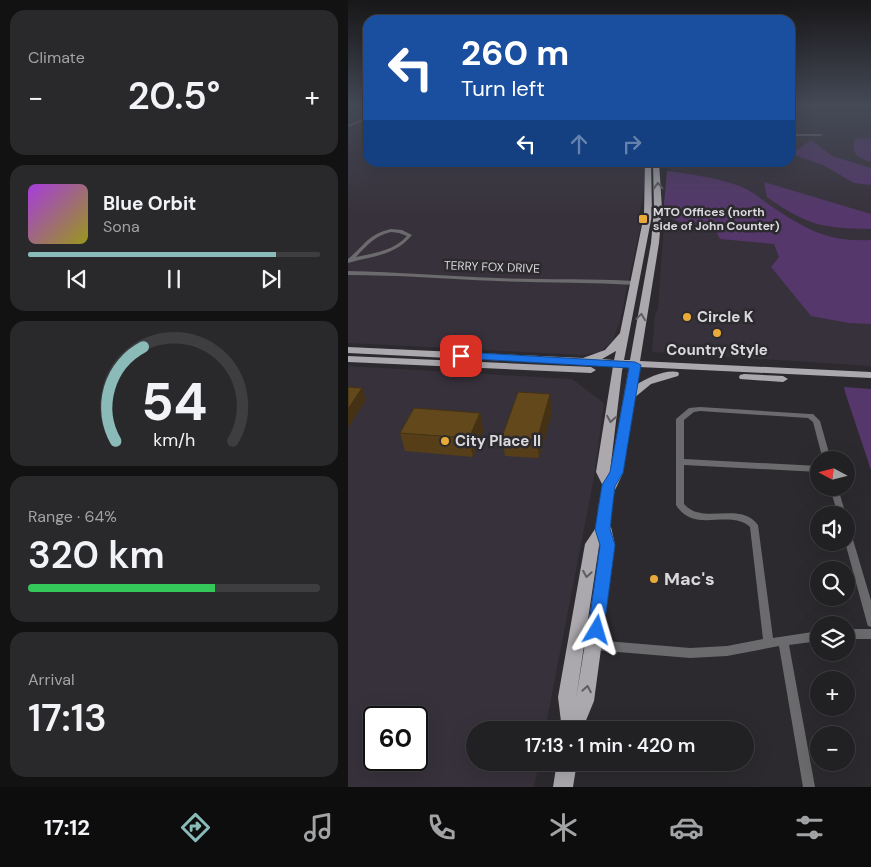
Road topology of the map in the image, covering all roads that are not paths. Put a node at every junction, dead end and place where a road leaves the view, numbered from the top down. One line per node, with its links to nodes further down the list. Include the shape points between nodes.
1 (648, 167): 5 (main road, via 648,215)
2 (656, 167): 11 (main road, one-way to 2, via 658,209)
3 (349, 260): 3 (street, via 378,232 394,230 410,235 403,244 390,251)
4 (348, 273): 5 (street, TERRY FOX DRIVE)
5 (635, 283): 6 (main road)
6 (628, 324): 9 (main road, via 618,344 607,353); 10 (main road)
7 (348, 350): 9 (main road)
8 (348, 359): 10 (main road)
9 (574, 361): 10 (main road)
10 (618, 368): 11 (main road); 19 (main road, one-way to 19, via 603,472)
11 (635, 368): 12 (main road); 13 (main road); 15 (main road)
12 (674, 374): 14 (main road); 15 (main road, via 647,382)
13 (872, 375)
14 (872, 383)
15 (629, 397): 19 (main road, via 616,473)
16 (824, 451): 17 (street, via 816,421 810,416 700,409 692,410 680,419)
17 (680, 462): 18 (street); 27 (street, via 680,505 684,512 693,516 744,518 754,525)
18 (810, 469)
19 (609, 485): 20 (main road)
20 (602, 529): 28 (main road, one-way to 28, via 592,544); 29 (main road, via 608,545)
21 (852, 551): 22 (street)
22 (872, 622)
23 (855, 634): 24 (street)
24 (872, 634)
25 (810, 637): 26 (street)
26 (784, 641): 27 (street); 34 (street)
27 (769, 643): 29 (street, via 727,652 690,654)
28 (576, 644): 29 (street); 30 (main road, via 567,697)
29 (594, 645): 31 (main road, one-way to 29, via 585,701)
30 (571, 721)
31 (576, 721)
32 (566, 771): 33 (main road)
33 (563, 787)
34 (809, 787)

